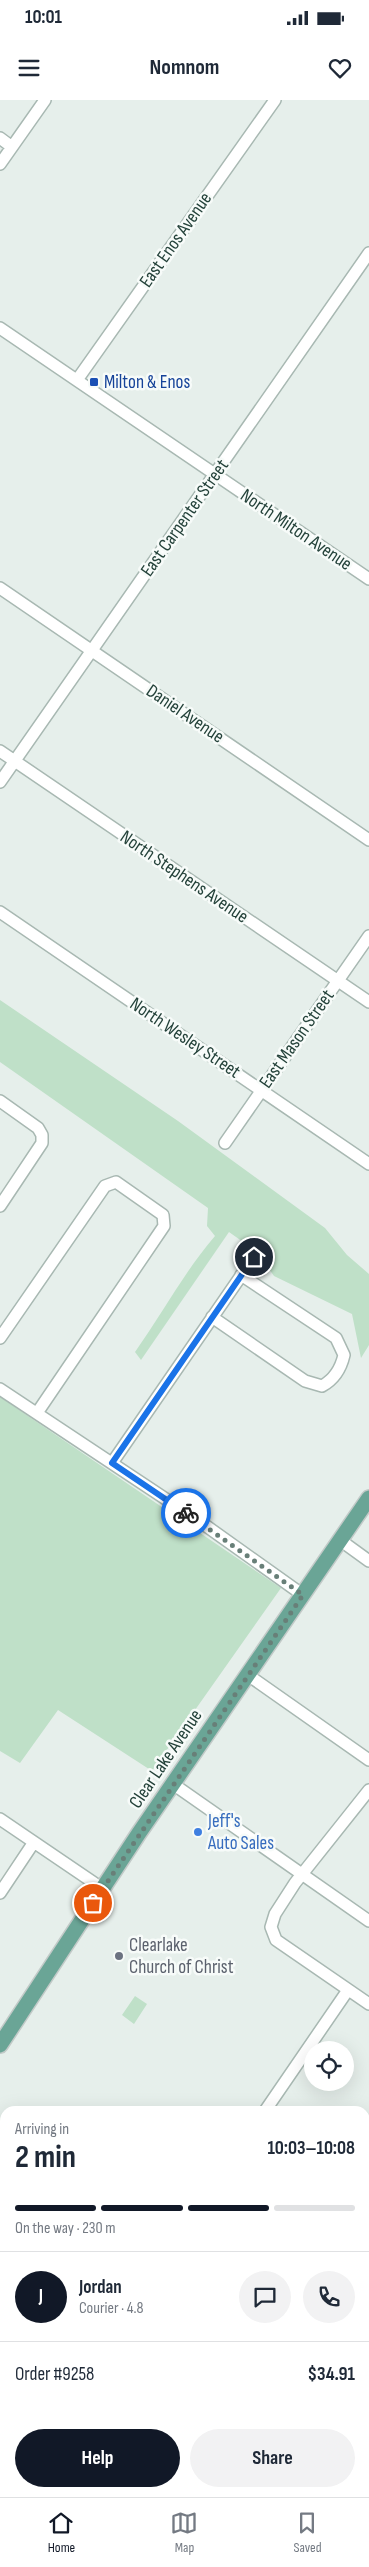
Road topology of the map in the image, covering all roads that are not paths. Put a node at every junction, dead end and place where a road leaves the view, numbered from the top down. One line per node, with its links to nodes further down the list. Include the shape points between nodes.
1 (45, 100): 4 (street)
2 (275, 100): 8 (street, East Enos Avenue)
3 (0, 138): 4 (street)
4 (12, 147): 5 (street)
5 (0, 164)
6 (369, 253): 9 (street, East Carpenter Street)
7 (0, 328): 8 (street, North Milton Avenue)
8 (77, 380): 9 (street, North Milton Avenue)
9 (215, 475): 10 (street, North Milton Avenue); 12 (street, East Carpenter Street)
10 (369, 579)
11 (0, 588): 12 (street, Daniel Avenue)
12 (92, 650): 14 (street, East Carpenter Street); 16 (street, Daniel Avenue)
13 (0, 751): 14 (street, North Stephens Avenue)
14 (14, 761): 15 (street, East Carpenter Street); 19 (street, North Stephens Avenue)
15 (0, 782)
16 (369, 840)
17 (0, 912): 21 (street, North Wesley Street)
18 (369, 936): 19 (street, East Mason Street)
19 (337, 980): 20 (street, North Stephens Avenue); 21 (street, East Mason Street)
20 (369, 1002)
21 (261, 1090): 23 (street, East Mason Street); 24 (street, North Wesley Street)
22 (0, 1101): 25 (street, via 38,1128 42,1135 42,1143)
23 (225, 1143)
24 (369, 1164)
25 (0, 1206)
26 (254, 1257): 27 (street)
27 (241, 1275): 28 (street); 28 (street, via 336,1338 344,1355 342,1365 331,1381 322,1386 305,1381)
28 (212, 1317): 32 (street)
29 (0, 1338): 31 (street, via 105,1186 116,1182 163,1215 164,1226)
30 (0, 1389): 31 (street)
31 (37, 1414): 32 (street)
32 (112, 1463): 36 (street)
33 (369, 1498): 34 (main road, Clear Lake Avenue)
34 (340, 1540): 35 (street); 36 (main road, Clear Lake Avenue)
35 (369, 1560)
36 (303, 1595): 37 (main road, Clear Lake Avenue)
37 (248, 1674): 38 (street); 39 (main road, Clear Lake Avenue)
38 (369, 1760)
39 (173, 1784): 43 (street); 44 (main road, Clear Lake Avenue)
40 (369, 1790): 43 (street)
41 (0, 1819): 42 (street)
42 (34, 1842): 44 (street); 45 (street)
43 (302, 1875): 46 (street); 47 (street, via 274,1914 272,1934)
44 (103, 1889): 49 (main road, Clear Lake Avenue)
45 (0, 1892)
46 (369, 1921)
47 (348, 1990): 48 (street); 50 (street)
48 (369, 2004)
49 (0, 2045)
50 (268, 2106)

